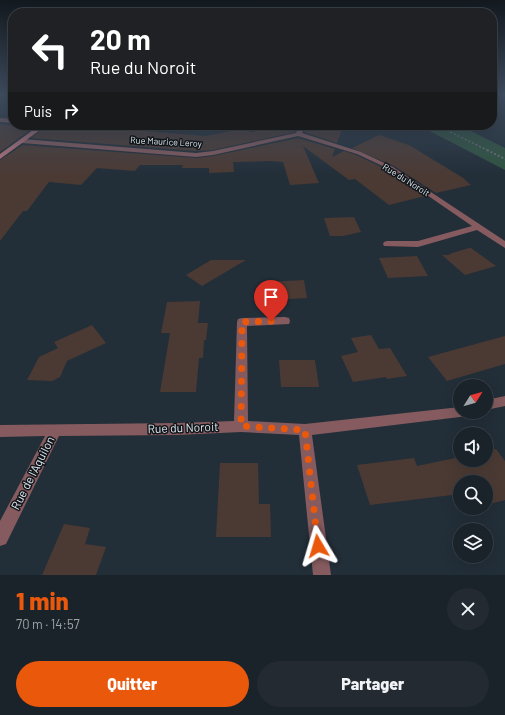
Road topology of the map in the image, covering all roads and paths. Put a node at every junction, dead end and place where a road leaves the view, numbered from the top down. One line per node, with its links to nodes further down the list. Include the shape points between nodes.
1 (37, 130): 5 (main road)
2 (300, 130): 4 (street)
3 (446, 130): 7 (path)
4 (298, 134): 5 (street, Rue Maurice Leroy, via 196,155); 8 (street, Rue du Noroit, via 359,153 391,168)
5 (22, 141): 6 (main road)
6 (0, 157)
7 (505, 159)
8 (478, 227): 9 (street, via 418,244); 10 (street, Rue du Noroit)
9 (387, 244)
10 (505, 245)
11 (285, 321): 15 (street, via 242,322)
12 (505, 401): 13 (street)
13 (493, 404)
14 (453, 413): 17 (street, Rue du Noroit)
15 (241, 426): 16 (street, Rue du Noroit); 17 (street, Rue du Noroit)
16 (55, 430): 18 (street, Rue du Noroit); 19 (street, Rue de l'Aquilon)
17 (305, 430): 20 (street)
18 (0, 431)
19 (0, 538)
20 (322, 575)

